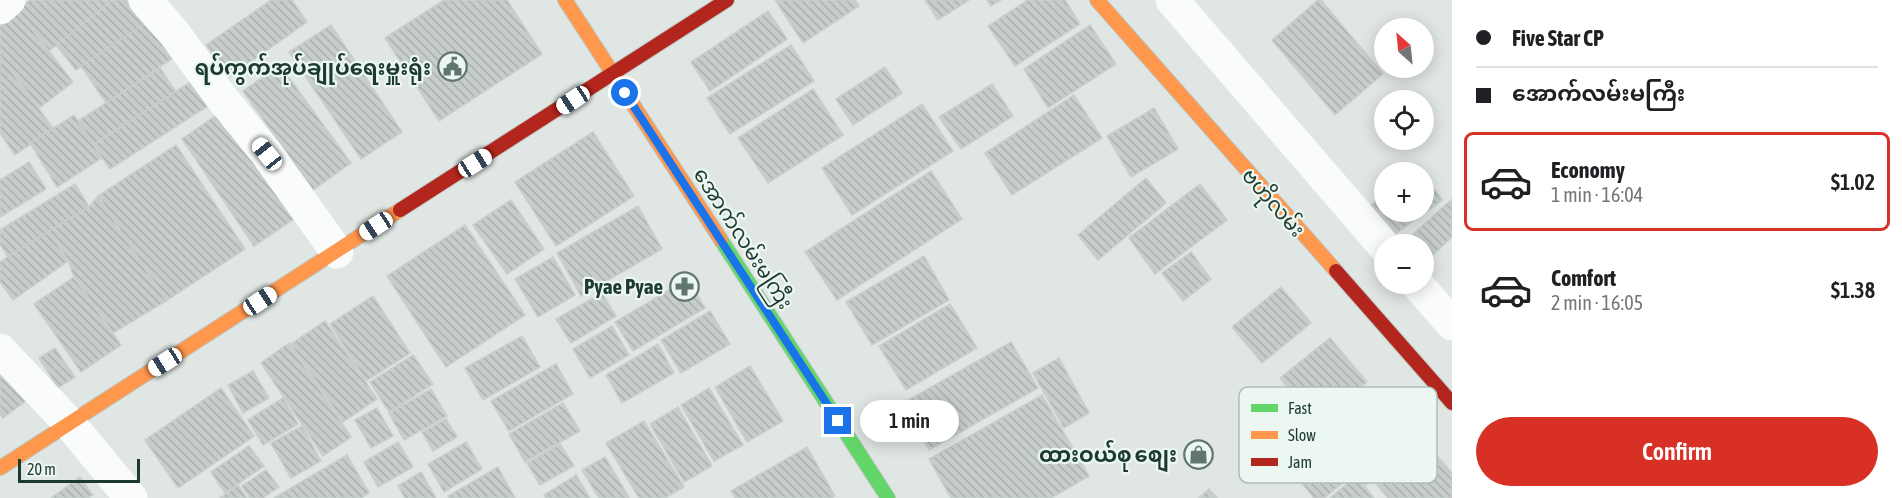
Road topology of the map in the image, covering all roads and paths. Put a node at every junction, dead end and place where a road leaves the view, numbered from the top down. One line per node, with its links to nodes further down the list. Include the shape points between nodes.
1 (9, 0): 7 (street)
2 (146, 0): 10 (street, via 267,154)
3 (565, 0): 8 (street, အောက်လမ်းမကြီး)
4 (727, 0): 8 (street)
5 (1096, 0): 14 (street, ဗဟိုလမ်း)
6 (1172, 0): 9 (street)
7 (0, 8)
8 (613, 74): 10 (street); 18 (street, အောက်လမ်းမကြီး)
9 (1374, 234)
10 (337, 252): 15 (street)
11 (1426, 294): 12 (street)
12 (1452, 324)
13 (0, 350): 15 (street)
14 (1452, 403)
15 (69, 423): 16 (street); 17 (street)
16 (0, 468)
17 (131, 498)
18 (888, 498)

